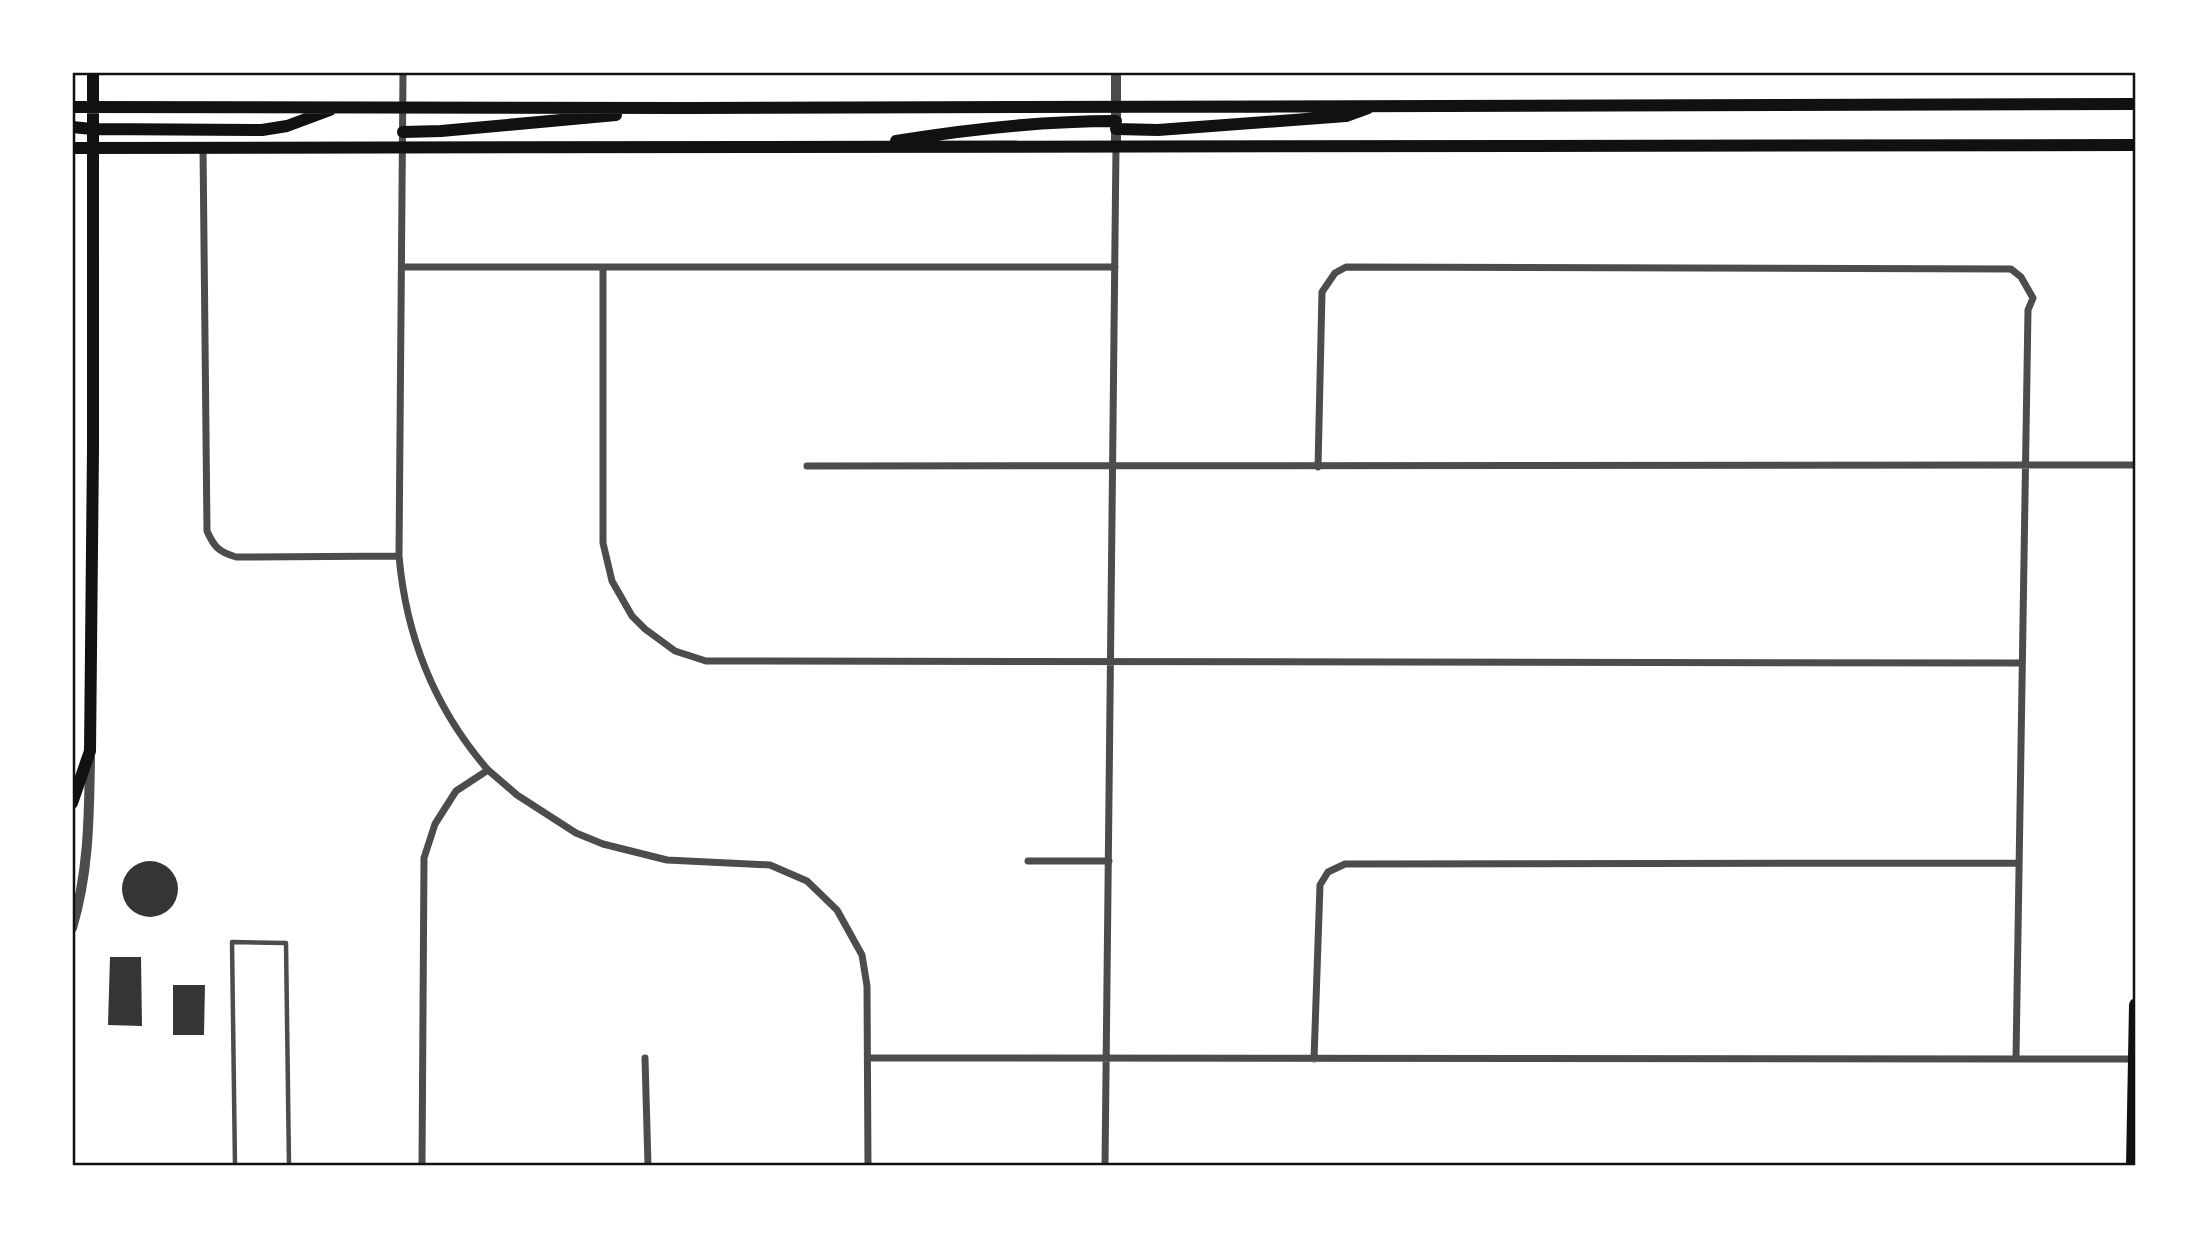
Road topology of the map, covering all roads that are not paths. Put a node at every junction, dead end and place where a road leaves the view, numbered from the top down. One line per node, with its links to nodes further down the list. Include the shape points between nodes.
1 (93, 72): 8 (main road)
2 (403, 72): 9 (street)
3 (1116, 72): 5 (street)
4 (2136, 104): 6 (main road)
5 (1116, 105): 6 (main road); 11 (main road); 12 (street)
6 (1378, 105): 12 (main road, via 1346,116 1158,130)
7 (72, 107): 8 (main road)
8 (92, 107): 10 (main road); 14 (main road)
9 (403, 107): 10 (main road); 11 (main road); 15 (street)
10 (337, 108): 14 (main road, via 262,130)
11 (690, 108): 15 (main road)
12 (1116, 125): 19 (main road, via 1077,121 956,131); 20 (street)
13 (72, 127): 14 (main road)
14 (92, 129): 17 (main road)
15 (403, 132): 22 (street)
16 (2136, 145): 20 (main road)
17 (92, 147): 18 (main road); 21 (main road); 34 (main road)
18 (203, 147): 22 (main road); 31 (street, via 207,531 212,544 236,557)
19 (861, 147): 20 (main road); 22 (main road)
20 (1116, 147): 25 (street)
21 (72, 148)
22 (403, 149): 23 (street)
23 (402, 267): 24 (street); 31 (street)
24 (603, 267): 25 (street); 32 (street, via 603,543 612,581 645,629 675,651 706,661)
25 (1115, 267): 29 (street)
26 (2025, 465): 27 (street); 30 (street); 30 (street, via 2028,310 2033,298 2011,269 1346,267 1335,273 1322,292); 33 (street)
27 (2136, 465)
28 (807, 466): 29 (street)
29 (1113, 466): 30 (street); 32 (street)
30 (1318, 467)
31 (399, 555): 35 (street, via 402,591 418,651 442,706)
32 (1111, 662): 33 (street); 38 (street)
33 (2022, 663): 39 (street)
34 (90, 751): 36 (main road); 40 (street, via 88,855)
35 (488, 770): 43 (street, via 576,833 603,844 667,860 770,865 807,881 837,909 862,955); 50 (street, via 456,791 435,824 424,858)
36 (72, 803)
37 (1028, 861): 38 (street)
38 (1109, 861): 45 (street)
39 (2020, 863): 44 (street); 46 (street, via 1345,864 1328,872 1320,886)
40 (72, 928)
41 (2136, 1005): 47 (main road)
42 (645, 1058): 51 (street)
43 (868, 1058): 45 (street); 52 (street)
44 (2017, 1058): 46 (street); 47 (street)
45 (1107, 1059): 46 (street); 53 (street)
46 (1314, 1059)
47 (2135, 1059): 54 (main road)
48 (235, 1166): 49 (lane, via 232,942 286,943)
49 (289, 1166)
50 (422, 1166)
51 (648, 1166)
52 (868, 1166)
53 (1105, 1166)
54 (2133, 1166)

